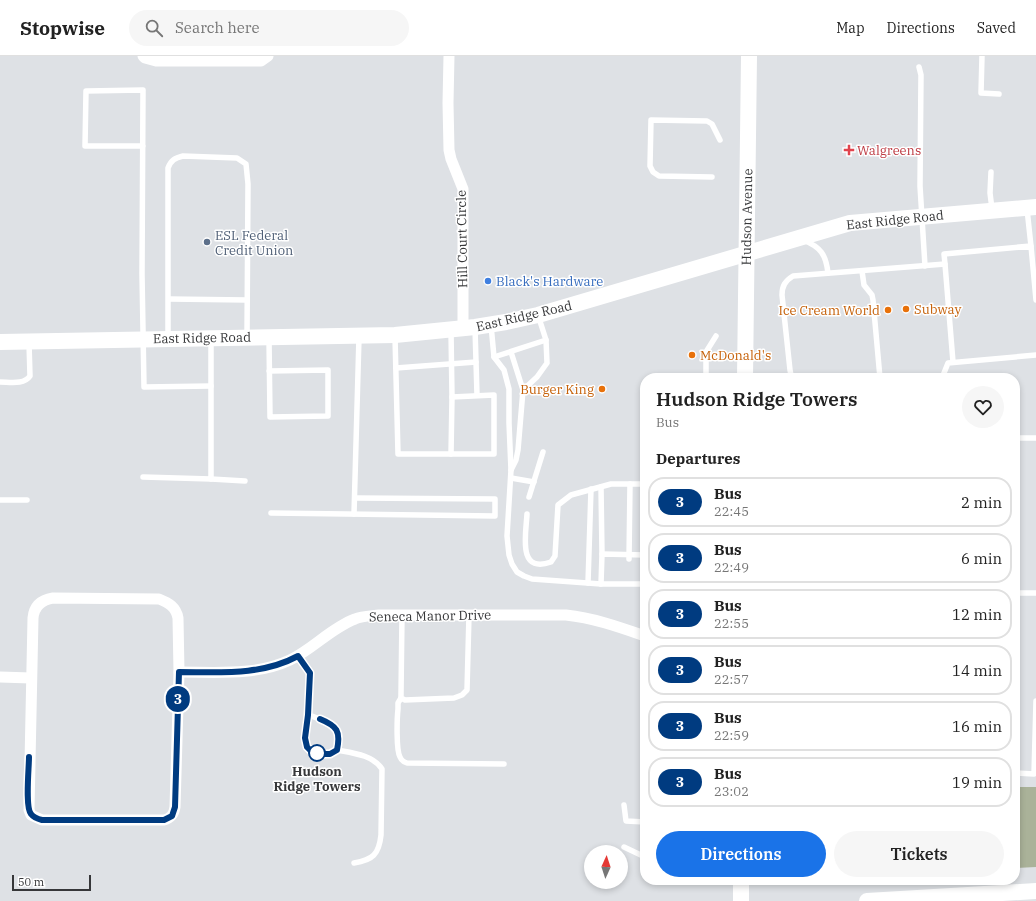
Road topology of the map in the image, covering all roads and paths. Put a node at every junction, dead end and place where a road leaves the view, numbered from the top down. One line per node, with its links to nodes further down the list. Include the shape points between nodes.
1 (143, 56): 5 (street, via 156,61)
2 (449, 56): 27 (street, Hill Court Circle, via 449,150 463,189)
3 (749, 56): 17 (main road, Hudson Avenue)
4 (982, 56): 7 (lane, via 981,93)
5 (265, 58)
6 (919, 67): 14 (lane)
7 (1000, 94)
8 (720, 140): 11 (lane, via 712,124 707,120 651,120 650,166 653,172 659,176)
9 (143, 146): 9 (lane, via 143,90 86,91 86,146); 34 (lane)
10 (991, 172): 13 (lane)
11 (712, 177)
12 (1032, 207): 13 (main road, East Ridge Road); 16 (lane)
13 (992, 210): 14 (main road, East Ridge Road)
14 (922, 216): 15 (main road, East Ridge Road, via 850,223); 19 (lane)
15 (793, 240): 17 (main road, East Ridge Road); 21 (lane, via 804,240 820,250 826,258)
16 (1031, 246): 18 (lane, via 944,254); 24 (lane)
17 (747, 254): 25 (main road, East Ridge Road); 48 (main road, Hudson Avenue)
18 (945, 264): 19 (lane); 43 (lane)
19 (925, 266): 20 (lane)
20 (862, 271): 21 (lane); 50 (lane, via 864,285 873,300)
21 (828, 273): 49 (lane, via 792,276 783,286)
22 (169, 299): 23 (lane); 23 (lane, via 168,168 170,161 183,156 237,158 246,164); 35 (lane)
23 (247, 300): 31 (lane)
24 (1036, 300)
25 (538, 315): 26 (main road, East Ridge Road); 36 (lane)
26 (491, 325): 27 (main road, East Ridge Road); 41 (lane)
27 (463, 329): 29 (main road, East Ridge Road); 42 (lane); 44 (lane)
28 (360, 335): 29 (main road, East Ridge Road); 32 (main road, East Ridge Road); 72 (lane)
29 (395, 335): 45 (lane)
30 (716, 336): 47 (lane, via 706,352)
31 (246, 337): 32 (main road, East Ridge Road); 33 (main road, East Ridge Road)
32 (269, 337): 46 (lane)
33 (211, 338): 35 (main road, East Ridge Road); 53 (lane)
34 (143, 339): 35 (main road, East Ridge Road); 38 (main road, East Ridge Road); 53 (lane, via 144,387)
35 (168, 339)
36 (546, 340): 39 (lane); 54 (lane, via 547,363)
37 (0, 342): 38 (main road, East Ridge Road)
38 (29, 342): 52 (lane, via 30,376 22,382)
39 (511, 352): 41 (lane); 54 (lane)
40 (1036, 355): 43 (lane)
41 (494, 357): 61 (lane, via 504,370 509,389)
42 (476, 362): 44 (lane); 55 (lane)
43 (953, 362): 51 (lane, via 948,363)
44 (452, 364): 45 (lane); 56 (lane)
45 (396, 368): 60 (lane, via 398,454)
46 (269, 371): 46 (lane, via 270,417 328,416 328,370)
47 (706, 373)
48 (745, 373)
49 (791, 373)
50 (880, 373)
51 (944, 373)
52 (0, 382)
53 (212, 386): 64 (lane)
54 (523, 390): 61 (lane, via 518,450)
55 (477, 395): 56 (lane); 60 (lane, via 494,395 494,454)
56 (452, 397): 60 (lane)
57 (1020, 438): 58 (lane)
58 (1036, 438)
59 (543, 452): 66 (lane)
60 (451, 454)
61 (511, 470): 63 (lane)
62 (143, 477): 64 (lane)
63 (511, 478): 66 (lane); 82 (lane, via 507,536 509,555 517,572 532,579)
64 (211, 479): 65 (lane)
65 (245, 481)
66 (534, 482): 71 (lane)
67 (630, 484): 68 (lane); 69 (lane); 80 (lane)
68 (640, 484)
69 (601, 486): 70 (lane); 78 (lane)
70 (591, 490): 77 (lane, via 571,495 558,505 555,556 545,565 528,560 525,552); 82 (lane)
71 (529, 497)
72 (355, 498): 76 (lane); 76 (lane, via 495,499 495,516)
73 (0, 500): 74 (lane)
74 (27, 500)
75 (272, 513): 76 (lane)
76 (354, 514)
77 (527, 514)
78 (602, 554): 80 (lane); 83 (lane)
79 (640, 556): 80 (lane)
80 (629, 557)
81 (628, 577): 84 (lane)
82 (588, 583): 83 (lane)
83 (601, 584): 84 (lane)
84 (628, 584): 85 (lane)
85 (640, 584)
86 (1020, 593): 87 (lane)
87 (1036, 593)
88 (402, 615): 89 (street, Seneca Manor Drive); 91 (street, Seneca Manor Drive, via 353,619); 95 (lane)
89 (469, 615): 90 (street, Seneca Manor Drive, via 566,615 598,620); 95 (lane, via 466,690 462,695 454,698)
90 (640, 634)
91 (298, 656): 92 (street, Seneca Manor Drive, via 257,670); 97 (lane, via 310,673)
92 (179, 672): 94 (street, via 178,618 175,610 167,602 159,599 53,598 40,603 33,613); 94 (street, via 175,807 172,816 164,820 42,820 31,815 28,805)
93 (0, 677): 94 (street)
94 (31, 678)
95 (401, 698): 99 (lane, via 397,713 398,750 403,761)
96 (1036, 701): 100 (lane, via 1034,774)
97 (308, 715): 98 (lane, via 331,724 338,730 340,739); 98 (lane, via 305,738 307,747 313,753 330,754)
98 (337, 750): 105 (lane, via 372,759 382,769 380,845 372,857)
99 (504, 764)
100 (1020, 773)
101 (624, 804): 102 (lane, via 626,821)
102 (640, 822)
103 (628, 849): 104 (lane)
104 (640, 855)
105 (354, 863)
106 (741, 885): 108 (main road)
107 (1036, 891): 109 (main road)
108 (741, 901)
109 (867, 901)

